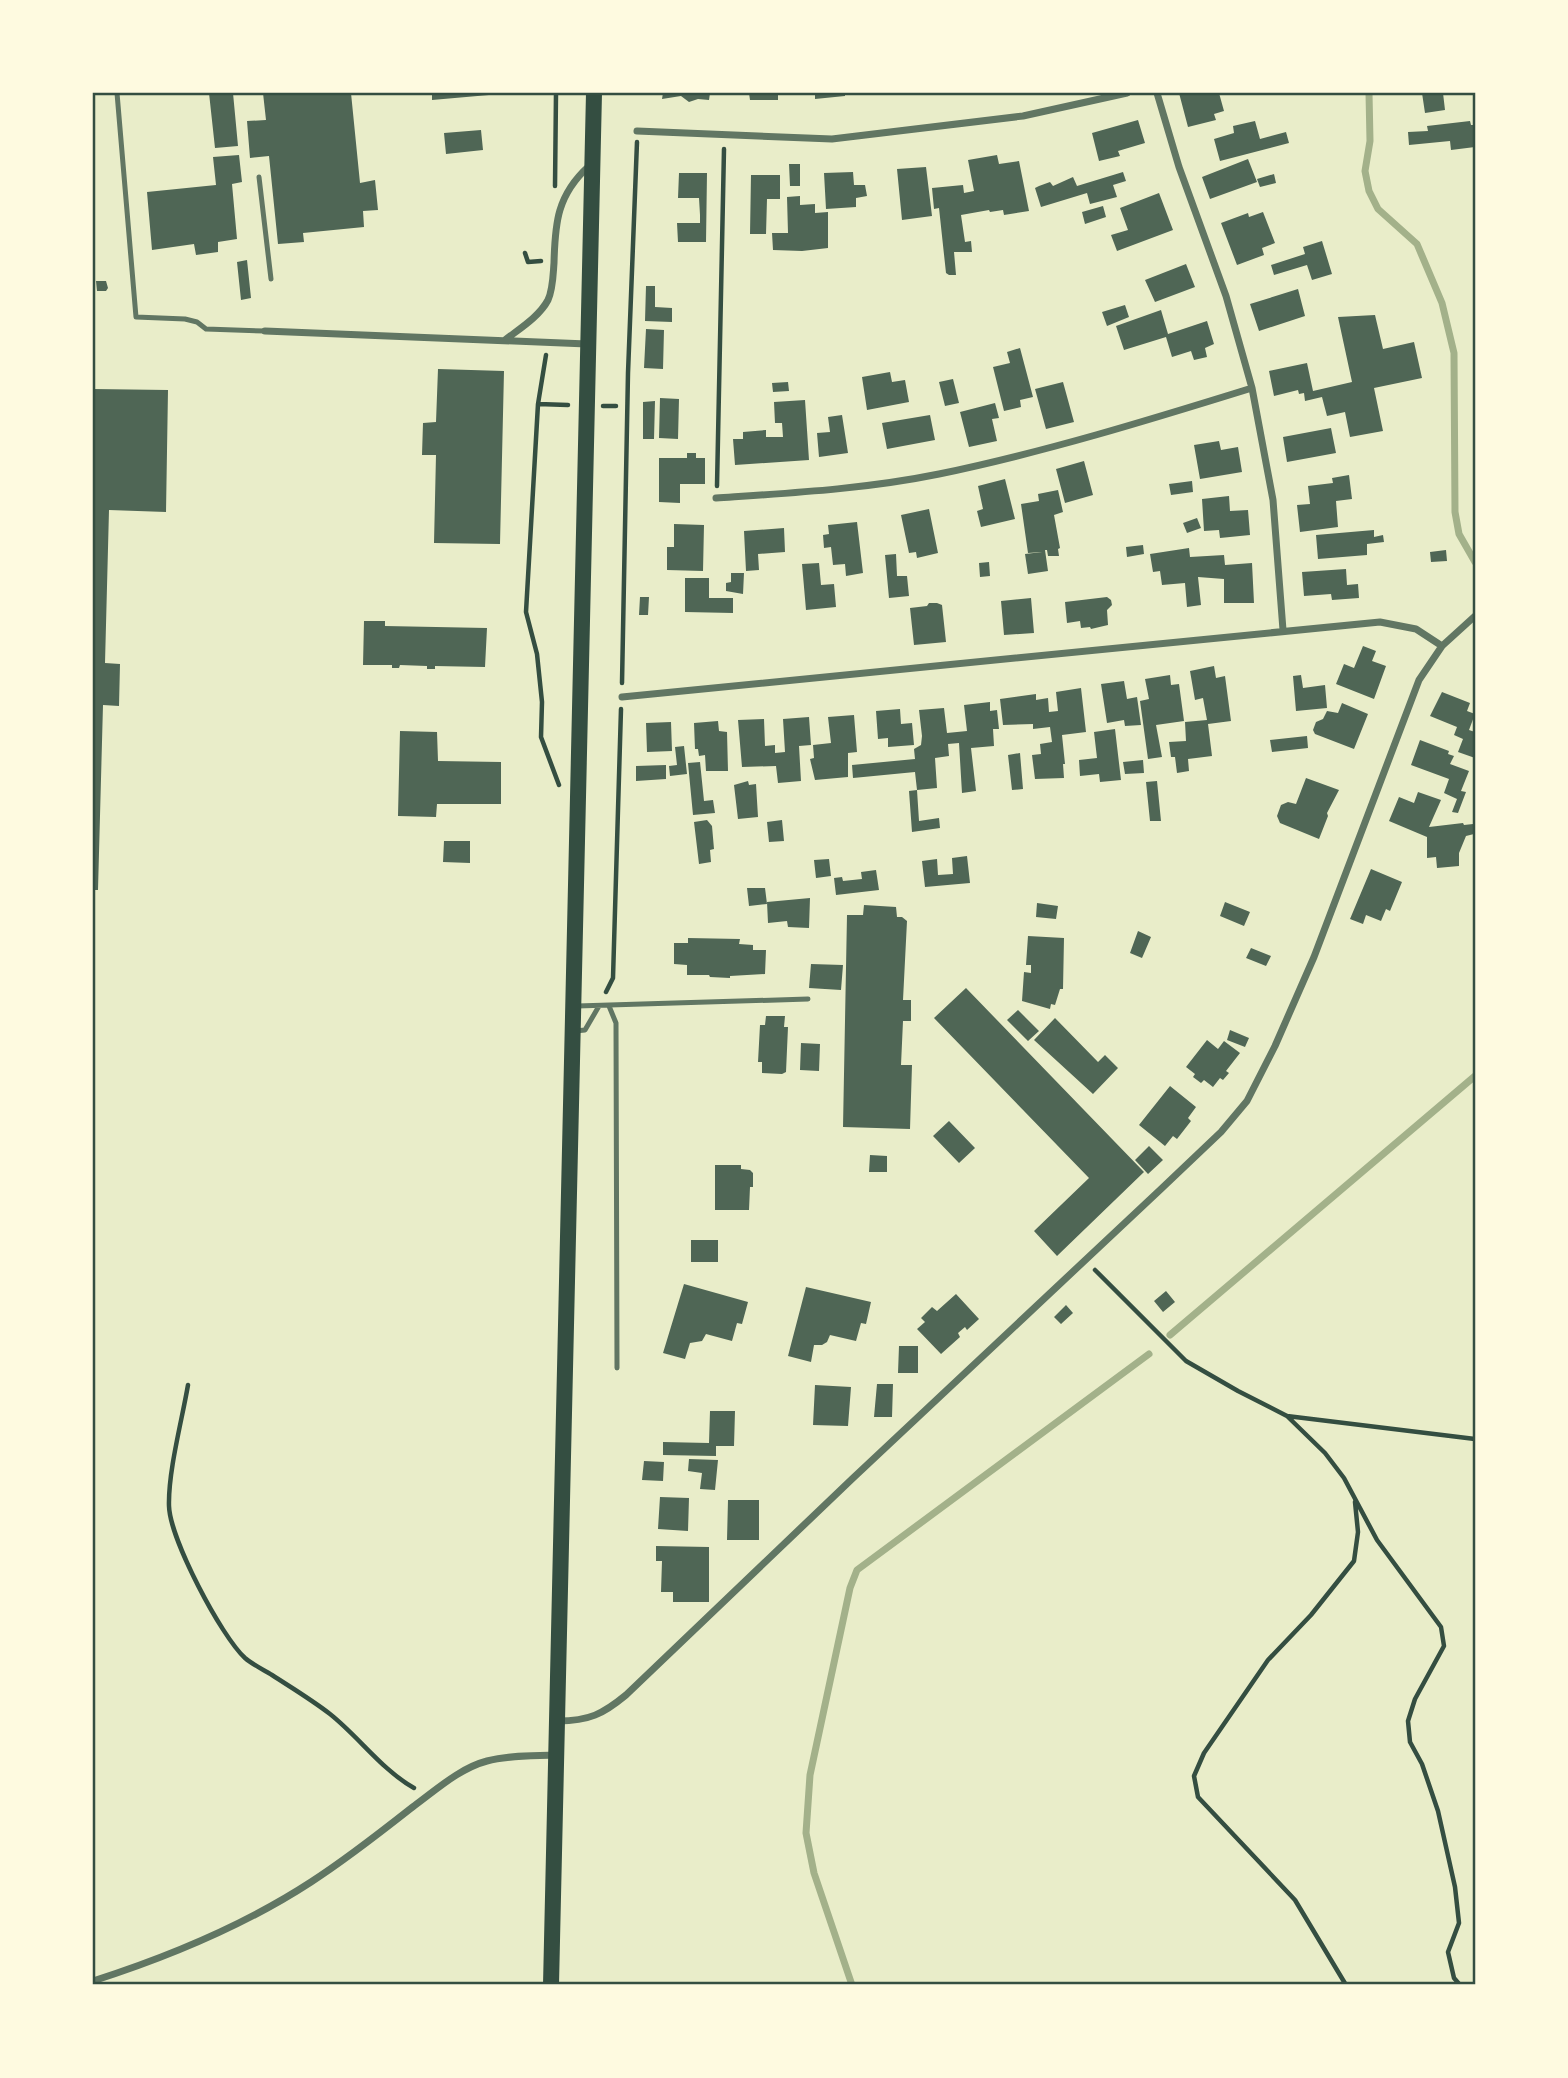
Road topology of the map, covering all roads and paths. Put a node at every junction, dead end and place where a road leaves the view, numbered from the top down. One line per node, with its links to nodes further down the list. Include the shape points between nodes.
1 (117, 93): 12 (lane, via 136,317 185,319 206,329)
2 (594, 93): 7 (main road)
3 (1127, 93): 6 (street, via 1023,116 832,139)
4 (1157, 93): 16 (street)
5 (637, 131): 6 (street); 15 (path)
6 (724, 134): 20 (path)
7 (592, 164): 13 (street, via 568,191 556,218 553,281 547,302); 14 (main road)
8 (259, 177): 11 (lane)
9 (525, 253): 10 (path, via 528,262)
10 (542, 261)
11 (271, 279)
12 (265, 331): 13 (street)
13 (504, 341): 14 (street)
14 (587, 344): 27 (main road)
15 (628, 373)
16 (1252, 388): 20 (street, via 1083,440 936,475 829,491); 22 (street, via 1273,500)
17 (569, 405): 25 (path, via 538,404 526,612 537,654)
18 (602, 406): 19 (path)
19 (616, 406)
20 (716, 499)
21 (1475, 616): 23 (street)
22 (1283, 630): 23 (street, via 1380,622 1416,629); 24 (street)
23 (1442, 646): 31 (street, via 1408,705 1314,957 1247,1101 1221,1132)
24 (622, 697)
25 (542, 719)
26 (808, 999): 29 (lane)
27 (573, 1006): 28 (lane); 30 (main road)
28 (599, 1006): 29 (lane); 30 (lane, via 585,1030)
29 (609, 1006): 32 (lane, via 616,1023)
30 (573, 1031): 37 (main road)
31 (1085, 1259): 34 (path, via 1186,1361); 37 (street, via 626,1695 591,1718)
32 (617, 1368)
33 (188, 1385): 39 (path, via 169,1507 188,1564 233,1644 246,1659 350,1730 414,1788)
34 (1287, 1416): 35 (path); 36 (path, via 1325,1453)
35 (1475, 1438)
36 (1355, 1501): 42 (path, via 1354,1561 1268,1660 1204,1753 1194,1776 1198,1797 1295,1900); 43 (path, via 1377,1540 1441,1627 1444,1646 1408,1721 1410,1742 1438,1811 1455,1887 1459,1923 1448,1952)
37 (557, 1721): 38 (main road)
38 (556, 1755): 39 (street, via 484,1762); 41 (main road)
39 (440, 1787): 40 (street, via 339,1863 279,1901 172,1952)
40 (93, 1981)
41 (551, 1985)
42 (1346, 1985)
43 (1460, 1985)

